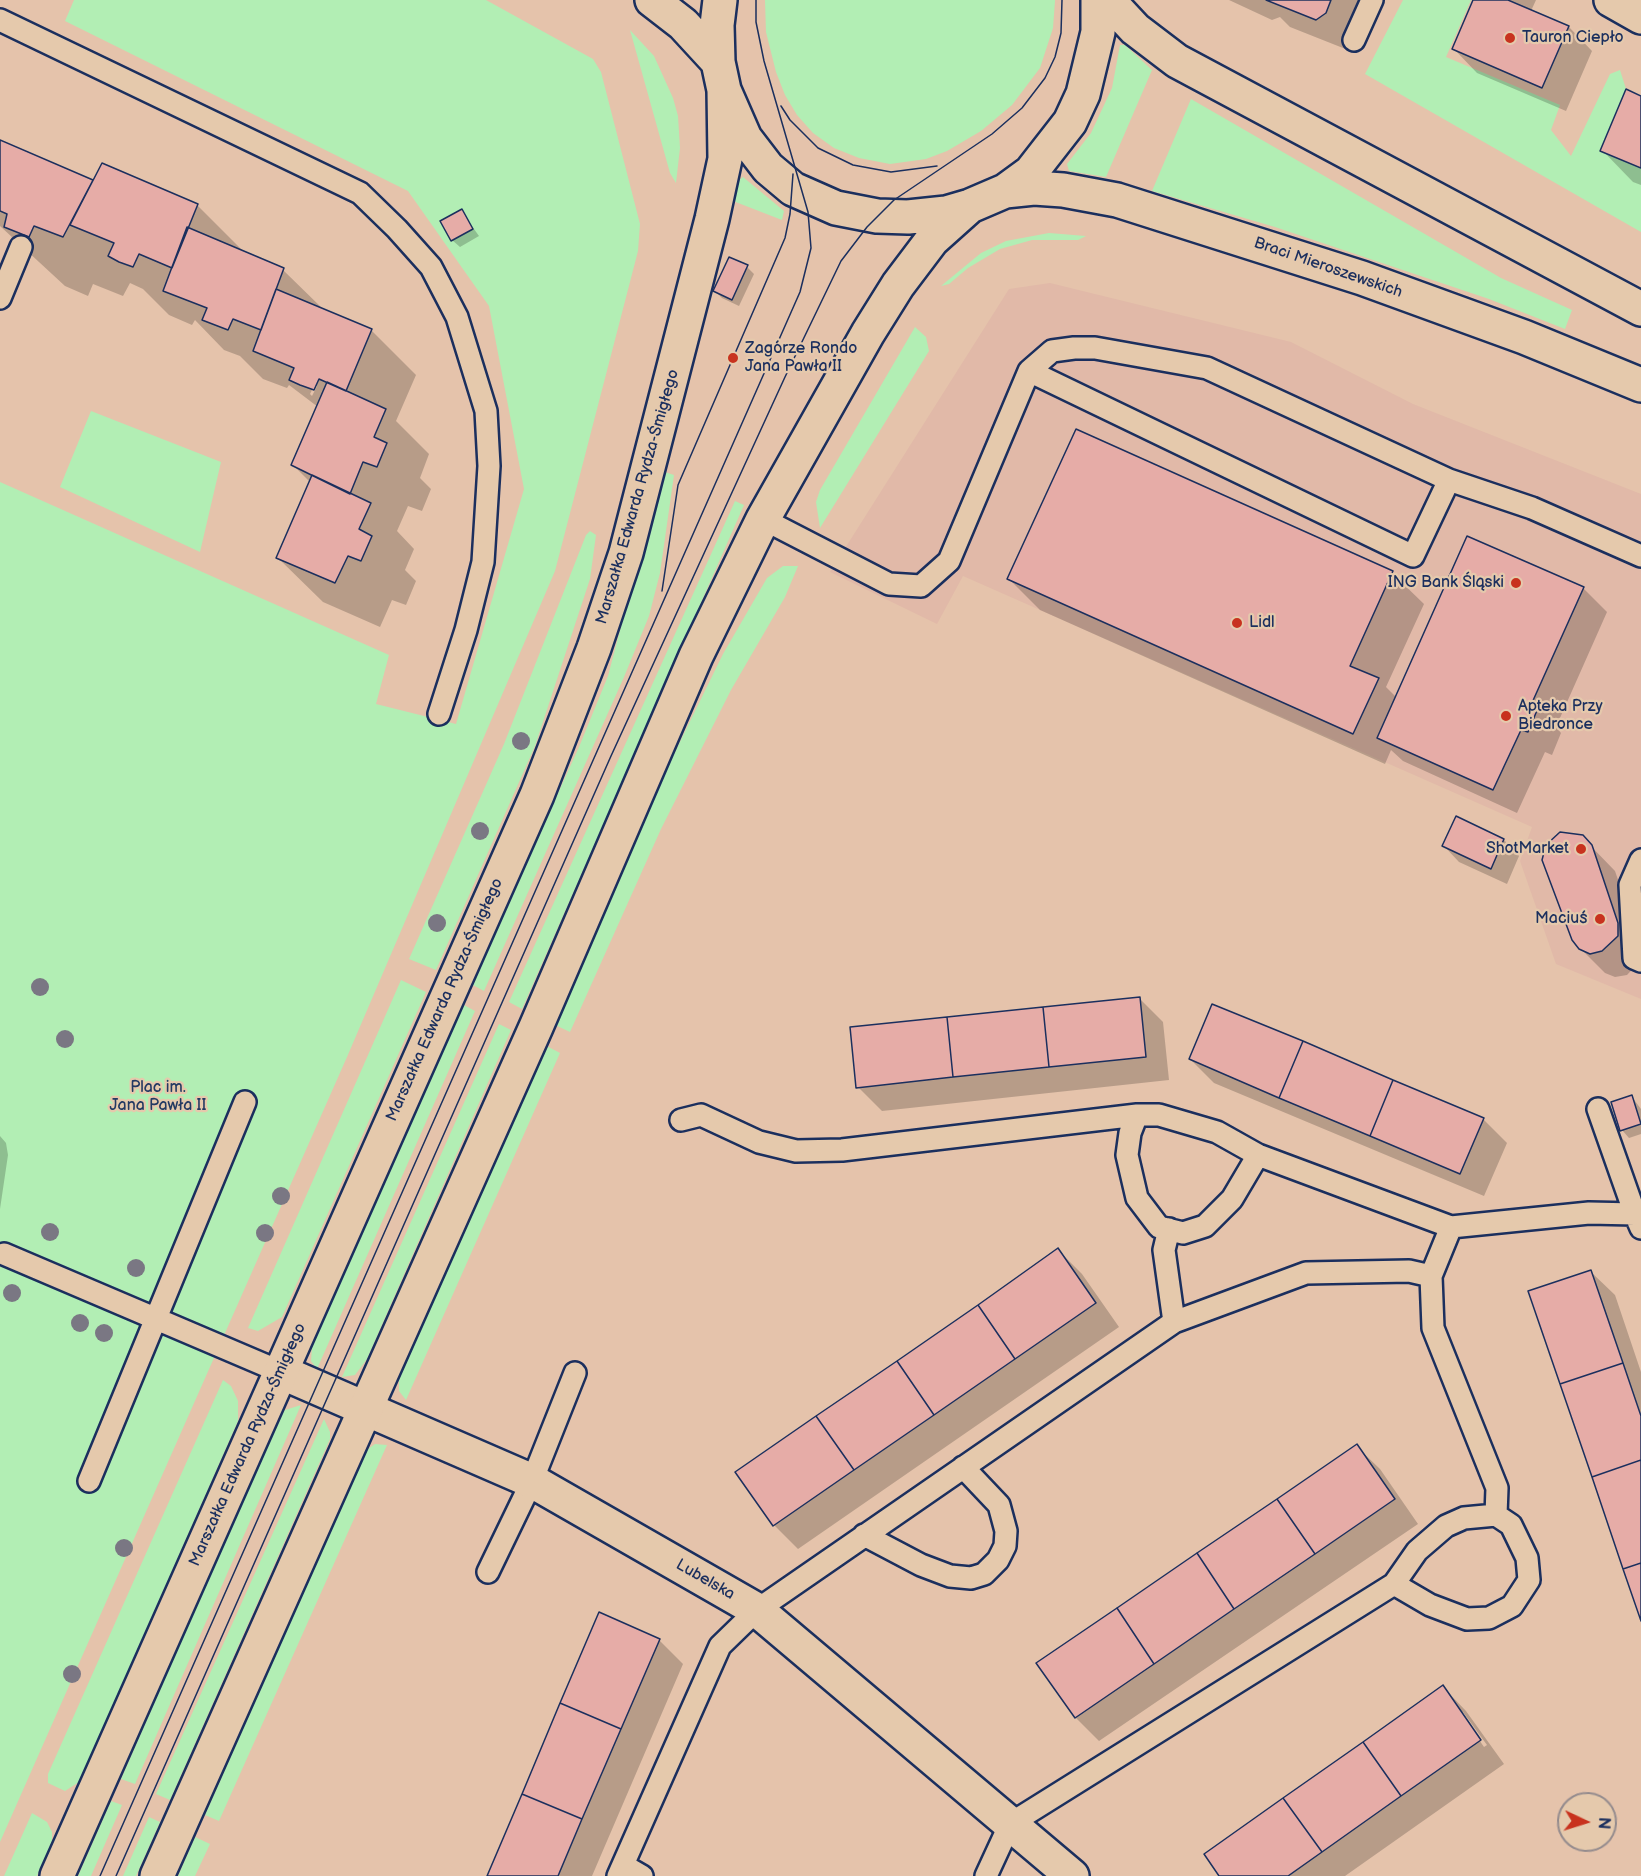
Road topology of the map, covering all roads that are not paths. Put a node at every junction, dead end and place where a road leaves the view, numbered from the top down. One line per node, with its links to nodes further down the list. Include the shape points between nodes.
1 (652, 0): 10 (street, via 683,24)
2 (720, 0): 10 (street, Marszałka Edwarda Rydza-Śmigłego, via 717,25)
3 (1098, 0): 11 (street, via 1098,32 1092,63 1070,122 1031,172)
4 (1108, 0): 15 (street, via 1135,29 1177,61)
5 (1371, 0): 9 (lane)
6 (1611, 0): 7 (street)
7 (1641, 17)
8 (0, 20): 21 (lane, via 360,193 431,267 457,317 486,411 489,466 483,562)
9 (1354, 40)
10 (721, 76): 12 (street, via 733,116 750,145 768,168 804,195 836,208 877,216 946,213); 36 (street, Marszałka Edwarda Rydza-Śmigłego, via 725,159 712,219 626,553 594,648 537,795)
11 (1005, 191): 12 (street); 17 (street, Braci Mieroszewskich, via 1063,190 1117,200 1362,278)
12 (970, 206): 19 (street, via 932,240 898,285)
13 (21, 247): 14 (lane)
14 (0, 298)
15 (1641, 309)
16 (1029, 371): 18 (lane, via 1052,351 1074,348 1095,348 1207,368); 18 (lane, via 1413,556); 19 (lane, via 949,561 921,586 889,584)
17 (1641, 385)
18 (1449, 480): 20 (lane, via 1532,508)
19 (763, 519): 38 (street, via 696,656 536,1027)
20 (1641, 556)
21 (439, 714)
22 (1641, 860): 23 (lane, via 1630,885 1634,958)
23 (1641, 961)
24 (245, 1102): 34 (lane)
25 (1599, 1109): 29 (lane)
26 (1137, 1115): 27 (lane, via 819,1151 796,1151 759,1142 701,1115); 28 (lane, via 1160,1116 1217,1131); 31 (lane, via 1127,1155 1137,1198 1159,1227)
27 (681, 1120)
28 (1258, 1155): 30 (lane); 31 (lane, via 1232,1198 1205,1226 1184,1233)
29 (1638, 1221): 30 (lane, via 1589,1214)
30 (1451, 1227): 33 (lane)
31 (1169, 1229): 35 (lane, via 1164,1250)
32 (4, 1254): 34 (lane)
33 (1431, 1275): 35 (lane, via 1409,1271 1306,1273); 42 (lane, via 1433,1328 1497,1488)
34 (154, 1318): 36 (lane); 40 (lane)
35 (1174, 1322): 39 (lane)
36 (281, 1372): 38 (street, Lubelska); 49 (street, Marszałka Edwarda Rydza-Śmigłego)
37 (575, 1373): 41 (lane)
38 (364, 1407): 41 (street, Lubelska); 50 (street)
39 (963, 1467): 43 (lane); 43 (lane, via 999,1505 1005,1524 1005,1546 984,1574 971,1578 950,1576)
40 (89, 1481)
41 (532, 1481): 44 (lane); 46 (street, Lubelska)
42 (1496, 1515): 45 (lane, via 1464,1518 1446,1526 1417,1551); 45 (lane, via 1511,1525 1527,1558 1529,1580 1512,1606 1489,1618 1467,1619 1430,1605)
43 (864, 1535): 46 (lane)
44 (488, 1572)
45 (1394, 1584): 47 (lane)
46 (757, 1610): 47 (street, Lubelska); 48 (lane, via 720,1646)
47 (1010, 1824): 52 (lane); 53 (street, Lubelska)
48 (621, 1871): 51 (lane)
49 (57, 1876)
50 (157, 1876)
51 (642, 1876)
52 (986, 1876)
53 (1072, 1876)

